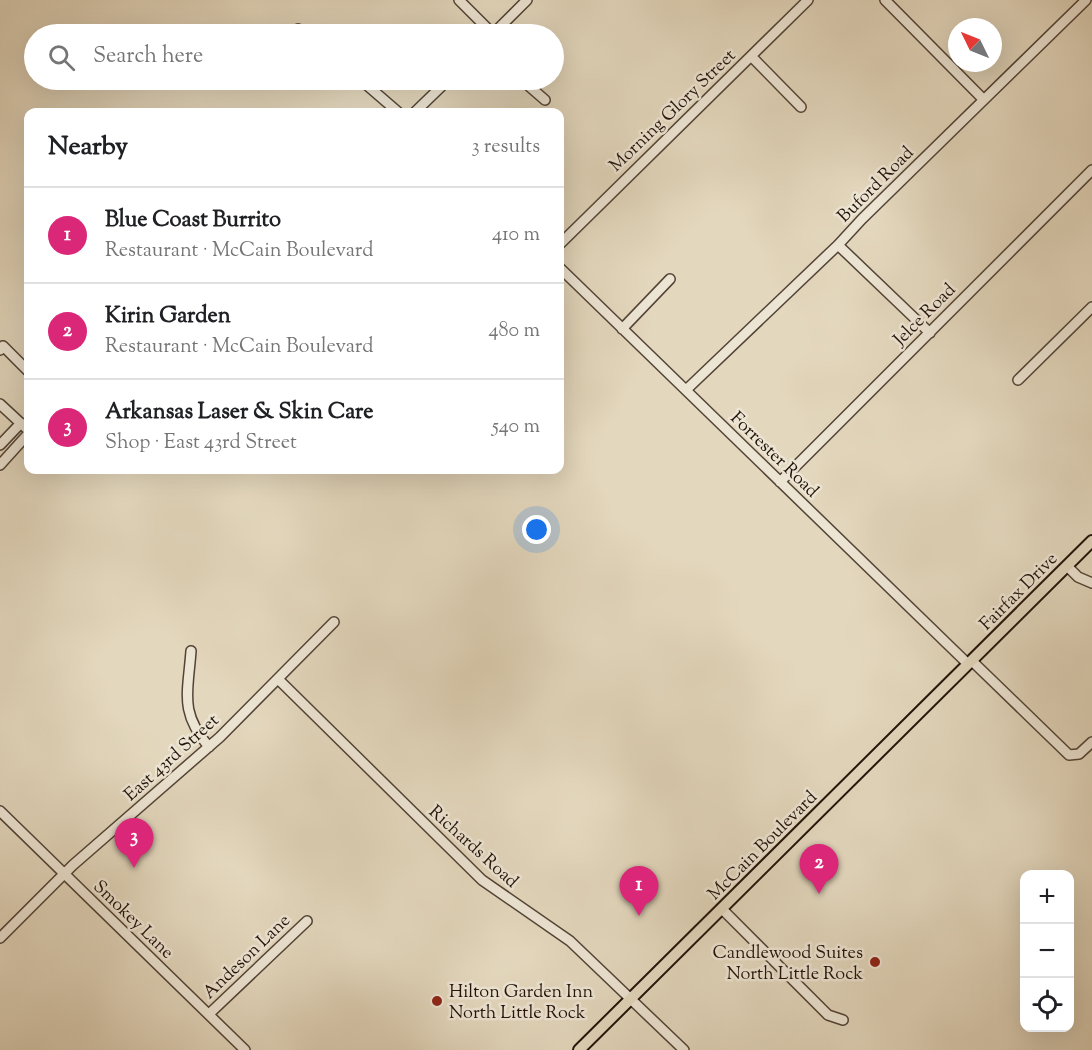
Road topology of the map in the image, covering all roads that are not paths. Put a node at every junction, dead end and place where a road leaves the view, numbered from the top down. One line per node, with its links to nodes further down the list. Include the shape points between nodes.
1 (459, 0): 6 (street)
2 (527, 0): 7 (street)
3 (808, 0): 8 (street, Morning Glory Street)
4 (885, 0): 12 (street)
5 (1086, 0): 12 (street, Buford Road)
6 (483, 24)
7 (503, 24)
8 (751, 56): 14 (street); 18 (street, Morning Glory Street)
9 (373, 90): 15 (street)
10 (438, 90): 16 (street)
11 (534, 90): 13 (street)
12 (983, 99): 19 (street, Buford Road)
13 (546, 100)
14 (801, 107)
15 (393, 108)
16 (419, 108)
17 (1092, 170): 24 (street, Jelce Road)
18 (564, 240)
19 (838, 245): 24 (street); 28 (street, Buford Road)
20 (564, 272): 23 (street, Forrester Road)
21 (670, 279): 23 (street)
22 (1092, 306): 27 (street)
23 (622, 329): 28 (street, Forrester Road)
24 (930, 333): 35 (street, Jelce Road)
25 (0, 350): 26 (street, via 3,346)
26 (24, 366)
27 (1017, 380)
28 (686, 390): 35 (street, Forrester Road)
29 (0, 404): 30 (street)
30 (24, 427)
31 (24, 430): 33 (street)
32 (24, 432): 34 (street)
33 (0, 445)
34 (0, 465)
35 (780, 482): 41 (street, Forrester Road)
36 (1090, 544): 37 (main road, Fairfax Drive)
37 (1067, 566): 38 (street); 41 (main road, Fairfax Drive)
38 (1092, 583)
39 (334, 622): 42 (street, East 43rd Street)
40 (191, 651): 44 (street, via 186,695 189,716)
41 (970, 662): 43 (street, Forrester Road, via 1066,752 1079,754); 47 (main road, McCain Boulevard)
42 (278, 679): 44 (street, East 43rd Street); 50 (street, Richards Road, via 482,880 570,941)
43 (1092, 742)
44 (209, 747): 46 (street, East 43rd Street)
45 (0, 811): 46 (street, Smokey Lane)
46 (64, 874): 49 (street, East 43rd Street); 51 (street, Smokey Lane)
47 (722, 909): 50 (main road, McCain Boulevard); 52 (street, via 828,1016)
48 (306, 921): 51 (street, Andeson Lane)
49 (0, 938)
50 (631, 999): 54 (main road, McCain Boulevard); 55 (street, Richards Road)
51 (209, 1014): 53 (street, Smokey Lane)
52 (843, 1020)
53 (245, 1050)
54 (579, 1050)
55 (684, 1050)

